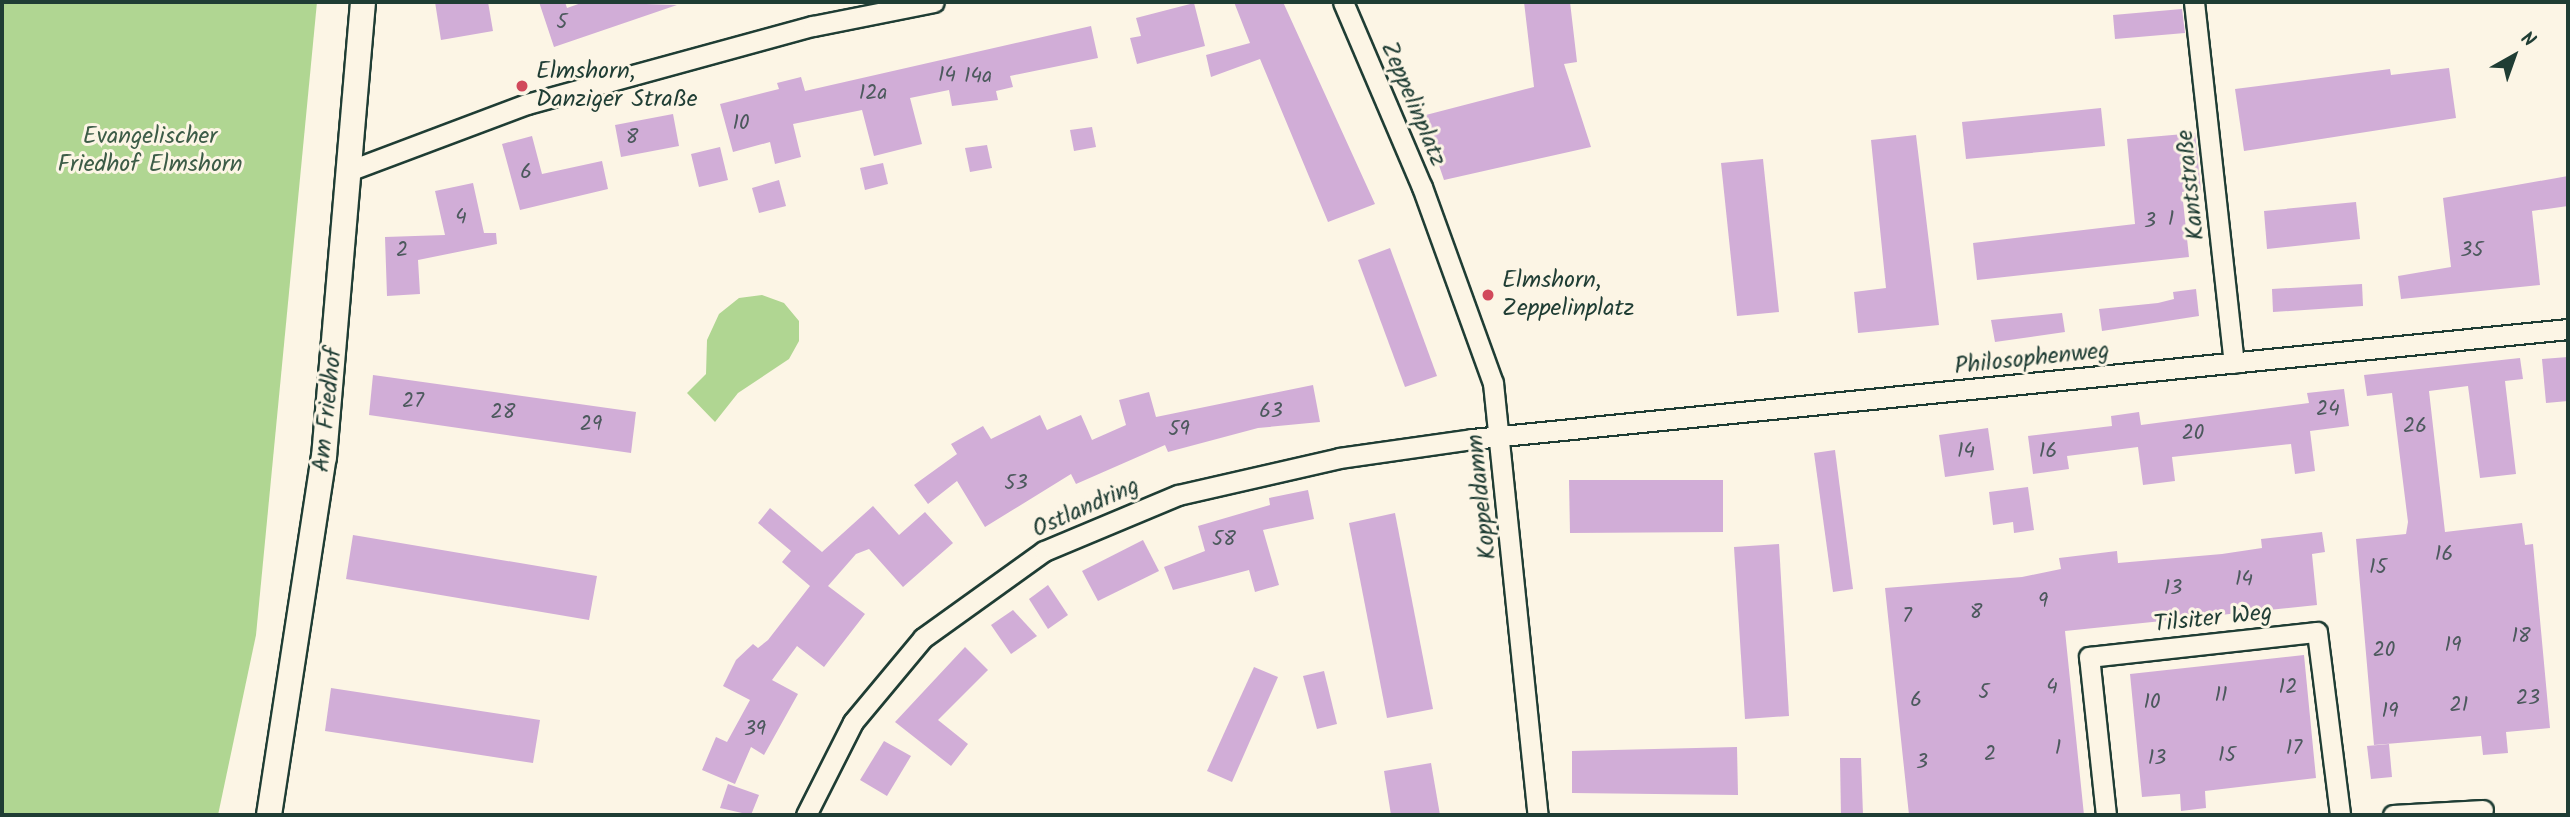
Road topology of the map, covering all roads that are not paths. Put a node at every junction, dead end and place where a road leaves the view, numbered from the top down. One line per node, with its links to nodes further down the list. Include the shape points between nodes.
1 (363, 2): 5 (street, Am Friedhof)
2 (934, 2): 5 (street, via 813,26 527,104)
3 (1343, 2): 6 (street, Zeppelinplatz)
4 (2194, 2): 8 (street, Kantstraße)
5 (351, 170): 11 (street, Am Friedhof, via 320,483)
6 (1422, 187): 9 (street, Koppeldamm, via 1493,383)
7 (2568, 329): 8 (street, Philosophenweg)
8 (2234, 363): 9 (street, Philosophenweg)
9 (1502, 436): 12 (street, Ostlandring, via 1238,480 1120,516 1044,551 923,638 853,722); 13 (street, Koppeldamm)
10 (2483, 810): 16 (street)
11 (269, 815)
12 (806, 815)
13 (1538, 815)
14 (2106, 815): 15 (street, Tilsiter Weg, via 2089,657 2317,632)
15 (2340, 815)
16 (2393, 815)

